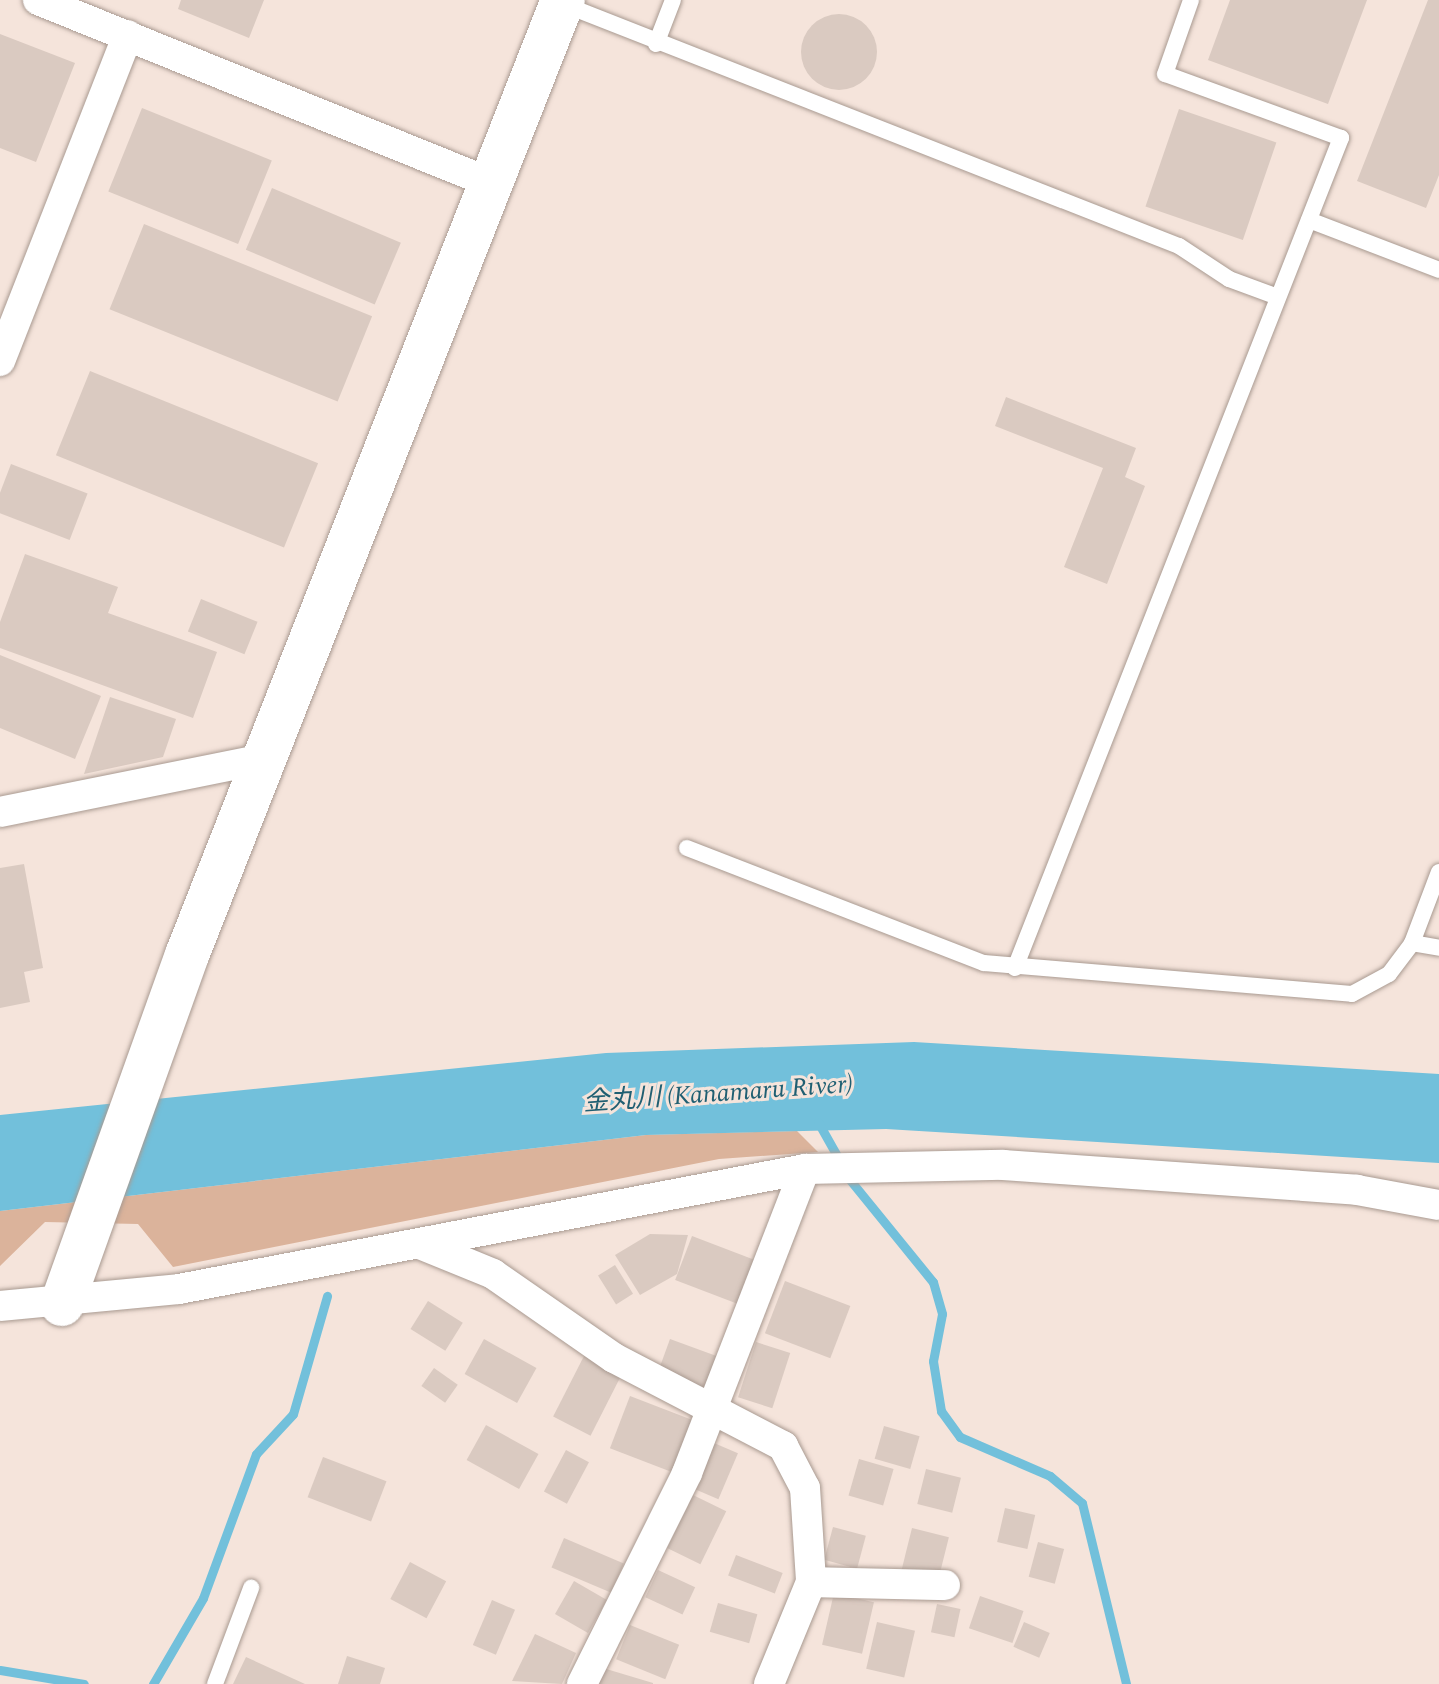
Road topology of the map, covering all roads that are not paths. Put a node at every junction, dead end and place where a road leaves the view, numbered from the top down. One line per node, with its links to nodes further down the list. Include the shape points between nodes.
1 (38, 0): 5 (street)
2 (673, 0): 6 (lane)
3 (1191, 0): 8 (lane, via 1165,74 1341,138)
4 (562, 2): 6 (lane); 7 (street)
5 (128, 35): 7 (street); 11 (street)
6 (656, 44): 10 (lane, via 1179,246 1229,279)
7 (491, 183): 12 (street)
8 (1309, 220): 9 (lane); 10 (lane)
9 (1439, 270)
10 (1278, 297): 18 (lane)
11 (0, 361)
12 (264, 759): 13 (street); 22 (street, via 83,1235)
13 (0, 812)
14 (687, 848): 18 (lane, via 984,963)
15 (1439, 872): 16 (lane)
16 (1412, 943): 17 (lane); 18 (lane, via 1389,974 1352,994)
17 (1439, 948)
18 (1015, 968)
19 (814, 1169): 20 (street, via 1019,1166 1357,1190); 21 (street); 24 (street)
20 (1439, 1205)
21 (420, 1244): 22 (street); 24 (street, via 493,1274 614,1358)
22 (62, 1304): 23 (street)
23 (0, 1306)
24 (712, 1414): 25 (street, via 783,1446 805,1488); 29 (street)
25 (811, 1582): 26 (street); 30 (street)
26 (945, 1585)
27 (251, 1588): 28 (lane)
28 (215, 1684)
29 (582, 1684)
30 (769, 1684)

